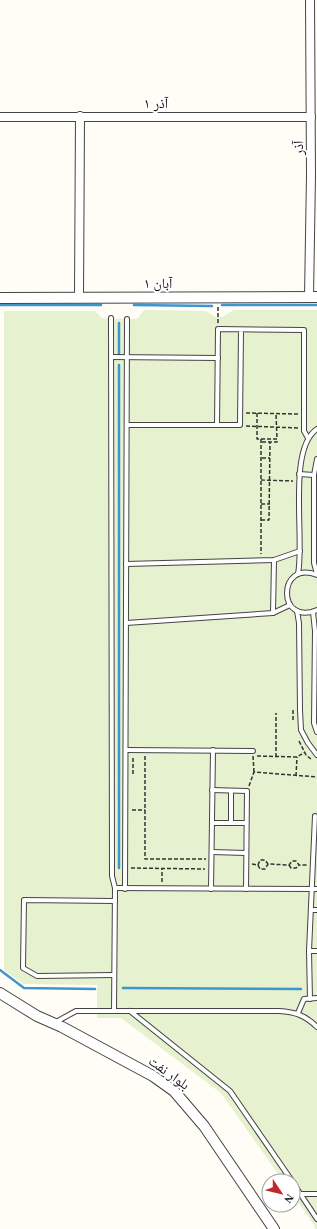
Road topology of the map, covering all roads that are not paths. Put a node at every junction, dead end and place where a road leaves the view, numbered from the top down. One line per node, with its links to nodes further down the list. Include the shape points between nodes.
1 (310, 0): 2 (street, آذر)
2 (314, 54): 5 (street, آذر)
3 (80, 116): 4 (street, آذر ۱); 5 (street, آذر ۱); 9 (street)
4 (0, 117)
5 (311, 117): 6 (street, آذر)
6 (314, 175): 7 (street, آذر)
7 (313, 297): 9 (street, آبان ۱)
8 (0, 298): 9 (street, آبان ۱)
9 (79, 298)
10 (111, 318): 13 (lane)
11 (127, 319): 14 (lane)
12 (241, 330): 15 (lane, via 218,329); 17 (lane, via 240,425); 19 (lane, via 304,330 304,428)
13 (111, 357): 14 (lane); 47 (lane, via 112,876)
14 (127, 358): 15 (lane); 16 (lane)
15 (218, 358): 17 (lane)
16 (127, 425): 17 (lane); 25 (lane)
17 (217, 425)
18 (317, 429): 19 (lane)
19 (308, 438): 21 (lane, via 301,454)
20 (317, 459): 22 (lane)
21 (299, 474): 22 (lane); 23 (lane)
22 (314, 474): 27 (lane, via 314,563)
23 (300, 551): 24 (lane); 26 (lane)
24 (274, 560): 25 (lane); 31 (lane)
25 (126, 564): 32 (lane)
26 (298, 574): 27 (lane); 28 (lane, via 292,578 286,589)
27 (317, 575)
28 (290, 605): 29 (lane); 31 (lane)
29 (297, 611): 30 (lane); 38 (lane, via 301,730)
30 (315, 611): 33 (lane)
31 (273, 613): 32 (lane)
32 (126, 623): 35 (lane)
33 (316, 688): 34 (lane, via 314,724)
34 (317, 732)
35 (126, 750): 36 (lane); 48 (lane)
36 (213, 750): 37 (lane); 39 (lane)
37 (252, 751)
38 (317, 755)
39 (212, 790): 40 (lane); 42 (lane)
40 (231, 790): 43 (lane); 44 (lane, via 247,791)
41 (315, 816): 51 (lane)
42 (212, 823): 43 (lane); 45 (lane)
43 (231, 823): 44 (lane)
44 (246, 823): 46 (lane)
45 (212, 852): 46 (lane); 49 (lane)
46 (246, 853): 50 (lane)
47 (115, 888): 48 (lane); 53 (lane)
48 (125, 889): 49 (lane)
49 (211, 889): 50 (lane)
50 (246, 889): 51 (lane)
51 (312, 889): 52 (lane); 54 (lane)
52 (317, 889)
53 (115, 901): 58 (lane); 58 (lane, via 24,900 22,968 37,976)
54 (311, 910): 55 (lane); 56 (lane)
55 (317, 910)
56 (310, 951): 57 (lane); 61 (lane)
57 (317, 951)
58 (114, 975): 62 (lane)
59 (0, 994): 65 (street, بلوار نفت)
60 (317, 998): 61 (lane)
61 (310, 999): 64 (lane, via 304,999)
62 (114, 1011): 63 (lane); 65 (lane, via 76,1010)
63 (130, 1011): 64 (lane); 67 (lane, via 230,1091)
64 (298, 1013): 66 (lane)
65 (54, 1023): 72 (street, بلوار نفت, via 153,1076 174,1091 204,1126 271,1221)
66 (317, 1027)
67 (286, 1173)
68 (301, 1194): 69 (lane)
69 (317, 1194)
70 (301, 1195): 71 (lane)
71 (317, 1218)
72 (274, 1229)

